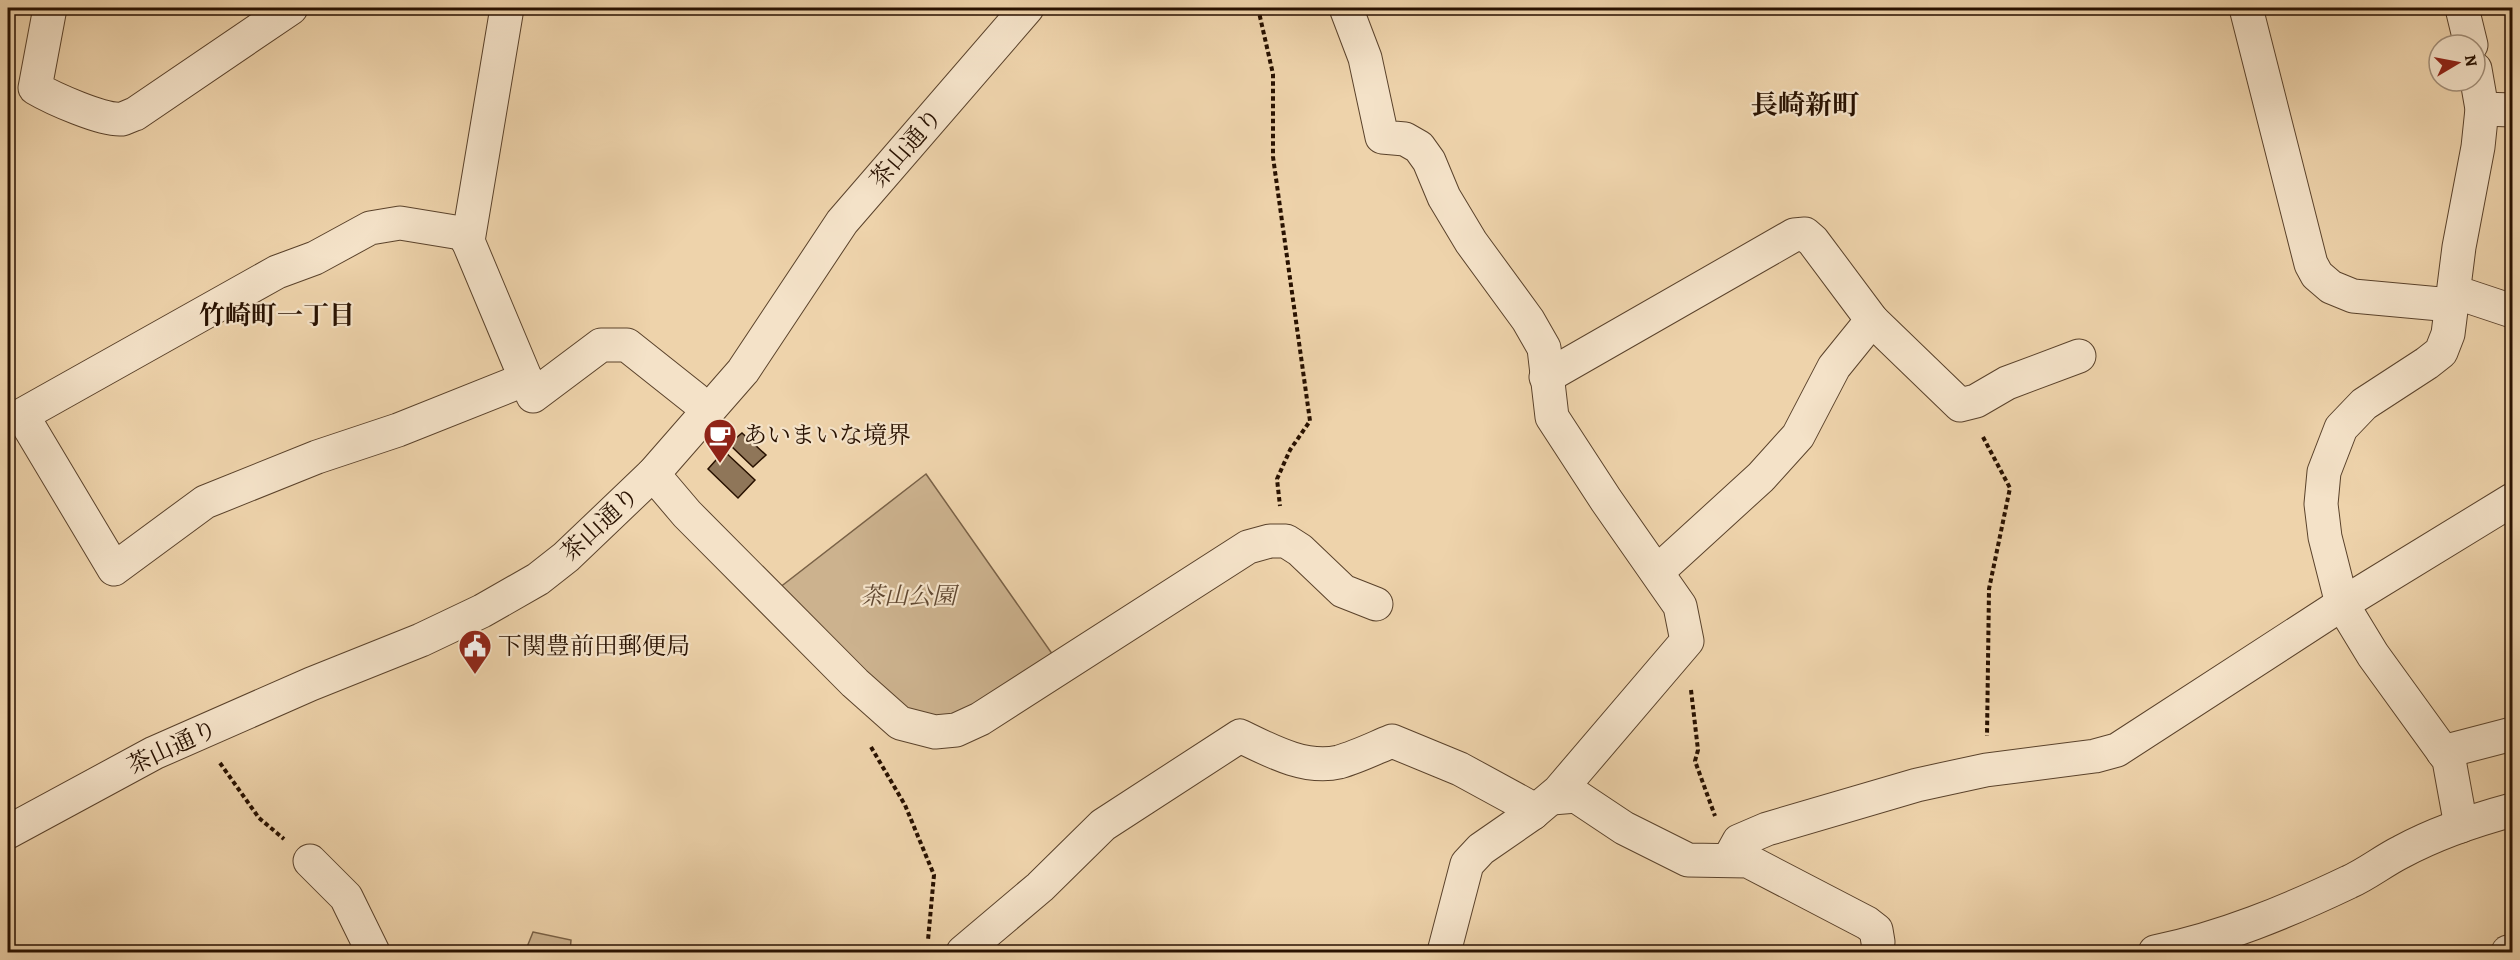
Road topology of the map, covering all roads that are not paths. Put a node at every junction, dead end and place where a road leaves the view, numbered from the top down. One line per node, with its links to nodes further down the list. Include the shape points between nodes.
1 (50, 8): 2 (street, via 34,88 54,99 123,119)
2 (291, 8)
3 (507, 8): 11 (street)
4 (1027, 8): 19 (street, 茶山通り, via 842,222 743,371)
5 (1346, 8): 16 (street, via 1365,58 1382,137 1405,139 1430,160 1444,197 1471,242 1544,348)
6 (2246, 8): 12 (street, via 2317,275 2353,297)
7 (2462, 8): 8 (street)
8 (2468, 33)
9 (2487, 91): 10 (street)
10 (2497, 109): 12 (street, via 2478,147)
11 (468, 241): 17 (street); 17 (street, via 461,233 400,223 370,228 315,258 277,272 21,416 114,569 205,502)
12 (2452, 300): 13 (street, via 2467,296); 23 (street, via 2448,334 2441,352 2364,404 2341,428 2324,472 2321,504 2325,537)
13 (2512, 311)
14 (1872, 320): 15 (street, via 1960,405); 16 (street, via 1813,241 1805,234 1794,235); 21 (street, via 1834,367 1798,436 1761,477)
15 (2079, 356)
16 (1546, 377): 21 (street, via 1552,417)
17 (526, 379): 18 (street, via 533,396 602,345 627,345)
18 (695, 399)
19 (653, 474): 22 (street, via 687,514 855,683 900,723 935,732 956,730 980,719 1248,547 1286,541 1343,591); 29 (street, 茶山通り, via 566,557 538,579 482,611 154,753)
20 (2512, 500): 23 (street)
21 (1658, 572): 26 (street, via 1680,606 1687,641)
22 (1376, 604)
23 (2342, 604): 25 (street, via 2373,655); 30 (street, via 2116,750 1917,785 1767,829)
24 (2512, 734): 25 (street)
25 (2443, 752): 28 (street, via 2450,760)
26 (1542, 805): 30 (street, via 1576,796 1624,828 1688,860); 34 (street, via 1526,805 1460,769 1392,741 1338,762 1318,763 1284,757 1240,736 1103,825 1040,887); 35 (street, via 1481,849 1467,864)
27 (2512, 810): 28 (street)
28 (2461, 826): 36 (street, via 2402,851 2352,881 2257,922 2197,943)
29 (8, 832)
30 (1734, 851): 32 (street, via 1876,930)
31 (310, 861): 33 (street, via 346,897)
32 (1878, 942)
33 (373, 952)
34 (963, 952)
35 (1444, 952)
36 (2155, 952)

